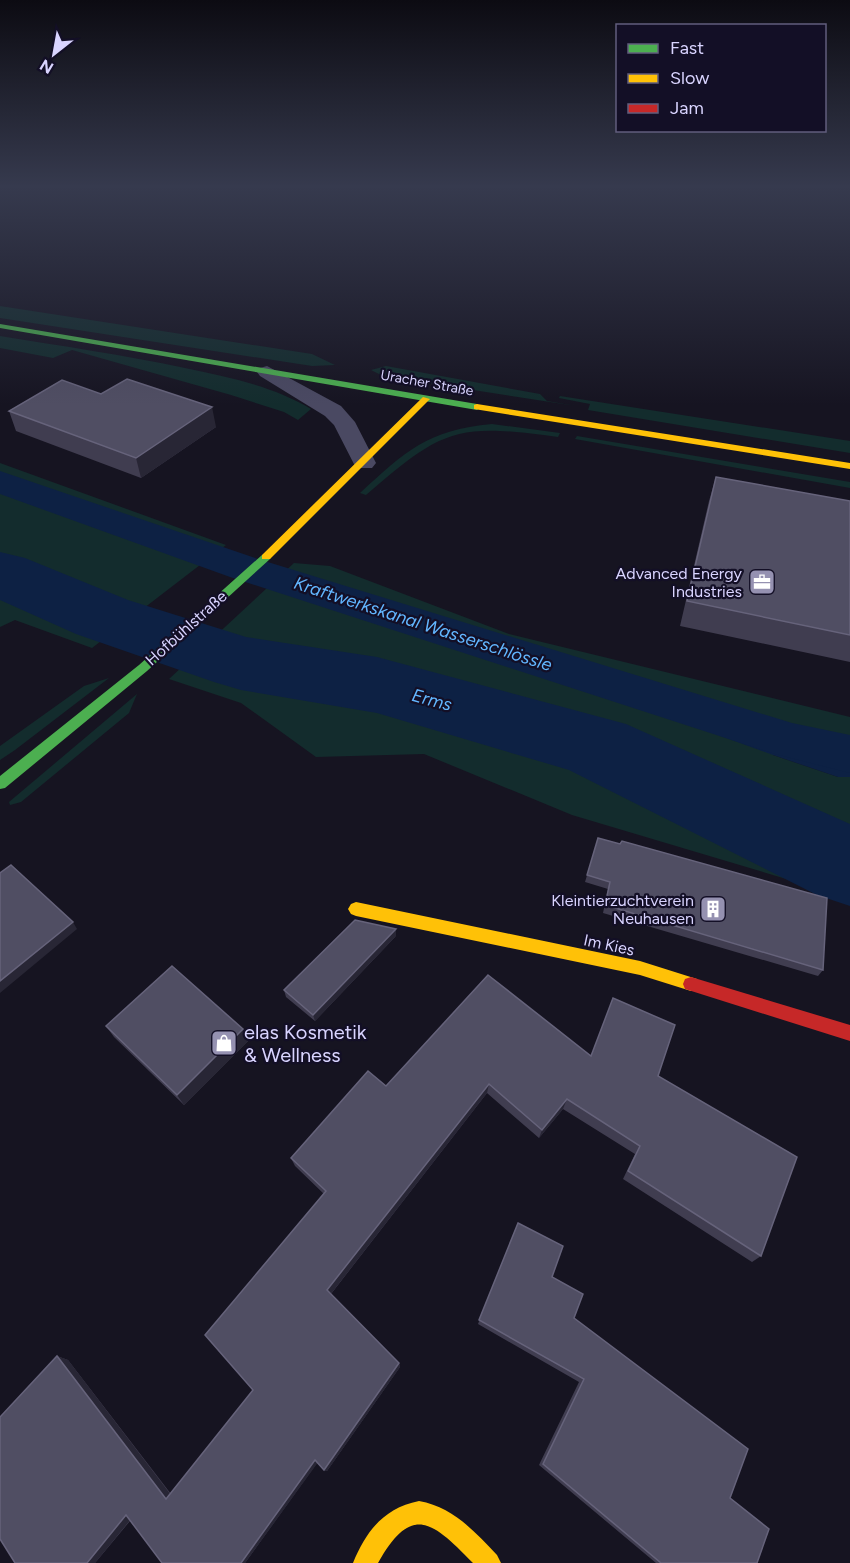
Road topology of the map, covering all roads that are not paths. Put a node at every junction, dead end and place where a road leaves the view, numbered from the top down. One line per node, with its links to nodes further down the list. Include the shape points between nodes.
1 (0, 326): 2 (street, Uracher Straße)
2 (267, 372): 3 (street, Uracher Straße); 4 (street, via 333,411 344,422)
3 (426, 399): 4 (street, Hofbühlstraße); 5 (street, Uracher Straße)
4 (364, 463): 6 (street, Hofbühlstraße, via 143,668)
5 (850, 466)
6 (0, 784)
7 (356, 909): 8 (street, Im Kies, via 640,968)
8 (850, 1033)
9 (365, 1563): 10 (street, via 390,1525 414,1510 437,1514)
10 (489, 1563)

